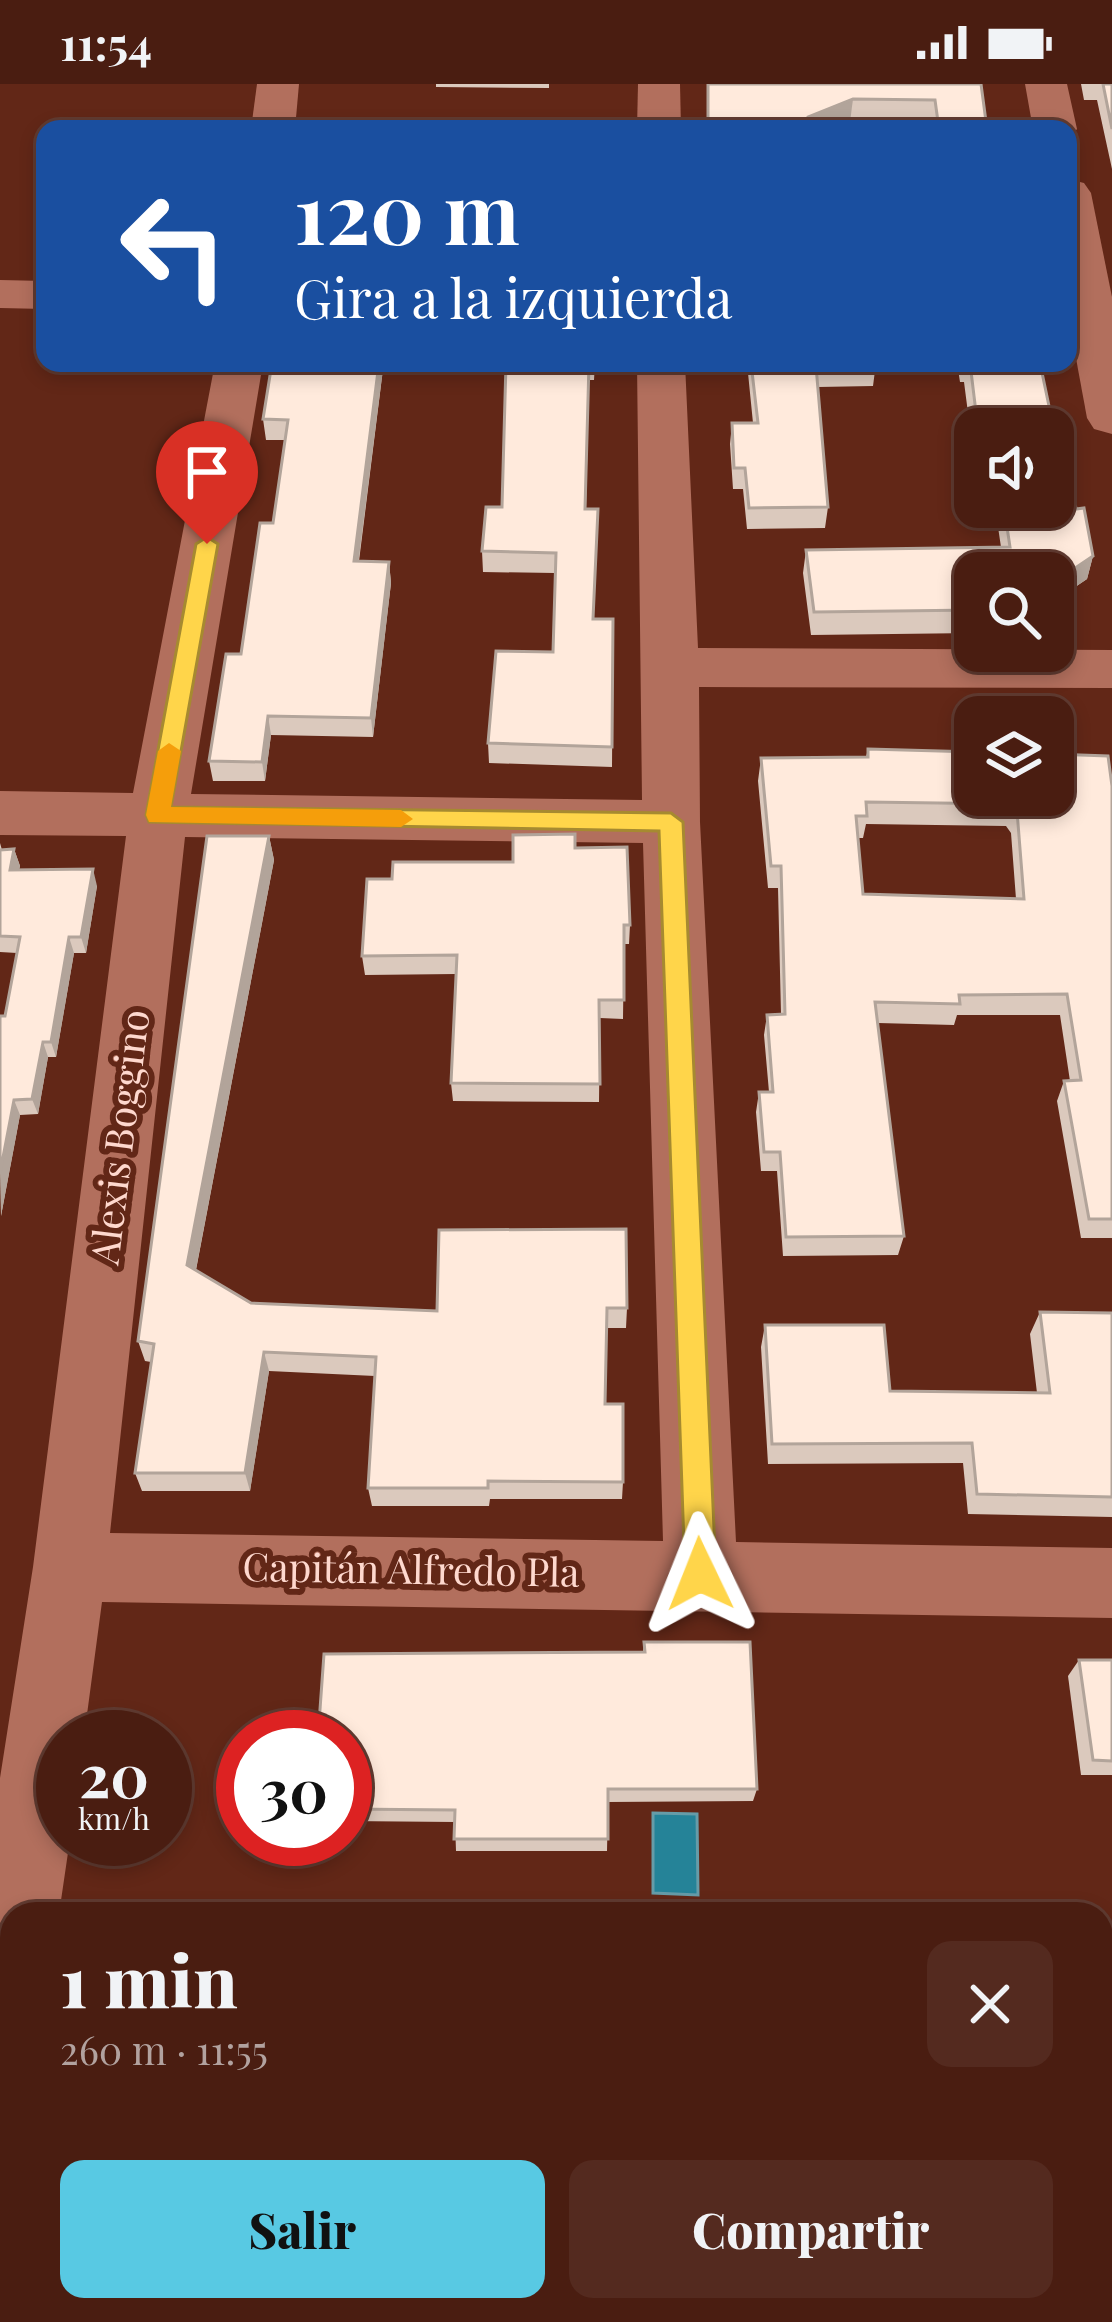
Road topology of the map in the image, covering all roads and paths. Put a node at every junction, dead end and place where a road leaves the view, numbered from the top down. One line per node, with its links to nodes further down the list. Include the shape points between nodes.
1 (278, 84): 4 (street)
2 (659, 84): 5 (street)
3 (1046, 84): 6 (street)
4 (274, 120)
5 (659, 120)
6 (1053, 120)
7 (1077, 233): 10 (street)
8 (0, 294): 9 (street)
9 (36, 295)
10 (1108, 369): 13 (street)
11 (237, 372): 17 (street, Alexis Boggino)
12 (661, 372): 14 (street)
13 (1112, 418)
14 (671, 667): 15 (street); 18 (street)
15 (1112, 669)
16 (0, 813): 17 (street)
17 (158, 815): 18 (street); 19 (street, Alexis Boggino)
18 (671, 822): 20 (street)
19 (70, 1567): 20 (street, Capitán Alfredo Pla); 22 (street, Alexis Boggino)
20 (700, 1574): 21 (street, Capitán Alfredo Pla)
21 (1112, 1583)
22 (21, 1902)

